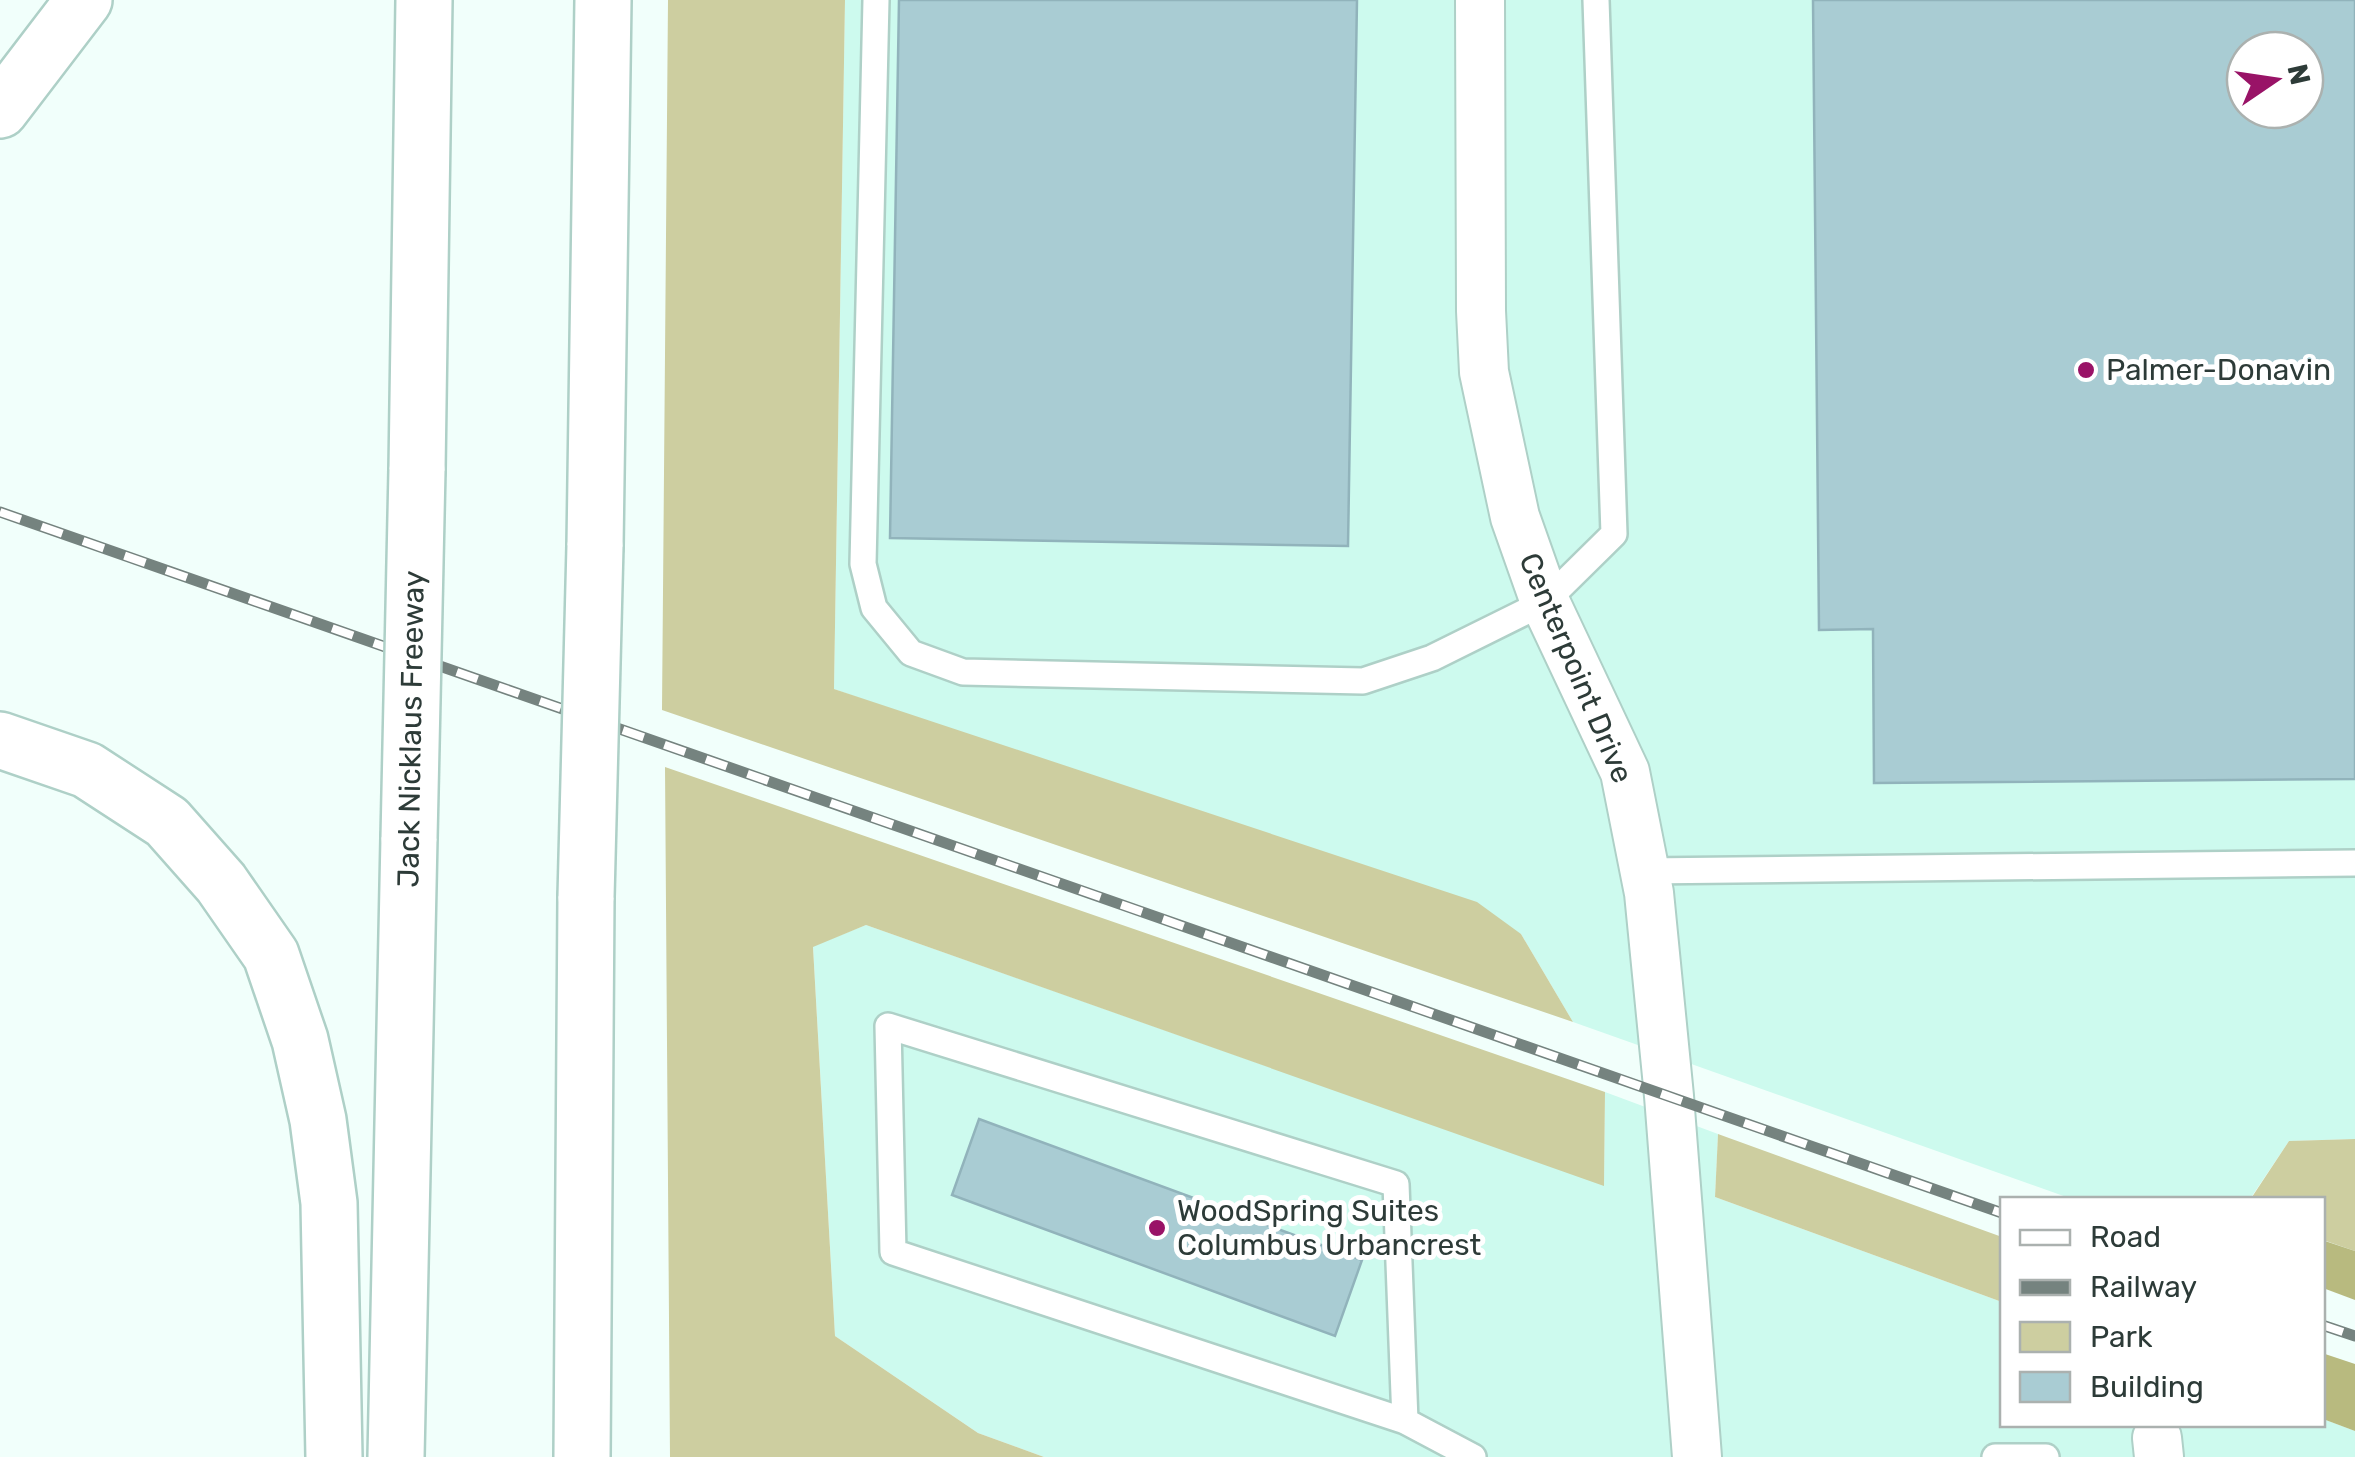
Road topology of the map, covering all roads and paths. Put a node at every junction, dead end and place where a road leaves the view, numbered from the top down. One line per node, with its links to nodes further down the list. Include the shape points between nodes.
1 (84, 0): 7 (highway)
2 (424, 0): 14 (highway, Jack Nicklaus Freeway, bridge)
3 (603, 0): 15 (highway, bridge)
4 (876, 0): 8 (lane, via 862,564 874,608 911,653 963,672 1363,681 1432,658)
5 (1480, 0): 8 (street, Centerpoint Drive, via 1484,372 1515,518)
6 (1596, 0): 8 (lane, via 1614,534)
7 (0, 110)
8 (1545, 602): 11 (street, Centerpoint Drive, via 1625,772)
9 (0, 740): 13 (highway, via 86,770 167,822 221,882 271,956 300,1040 329,1203)
10 (2355, 863): 11 (lane)
11 (1644, 872): 17 (street, Centerpoint Drive, via 1669,1096)
12 (1404, 1421): 12 (lane, via 1396,1184 888,1026 893,1252); 16 (lane)
13 (334, 1457)
14 (396, 1457)
15 (582, 1457)
16 (1473, 1457)
17 (1696, 1457)
18 (1994, 1457): 19 (lane)
19 (2046, 1457)

